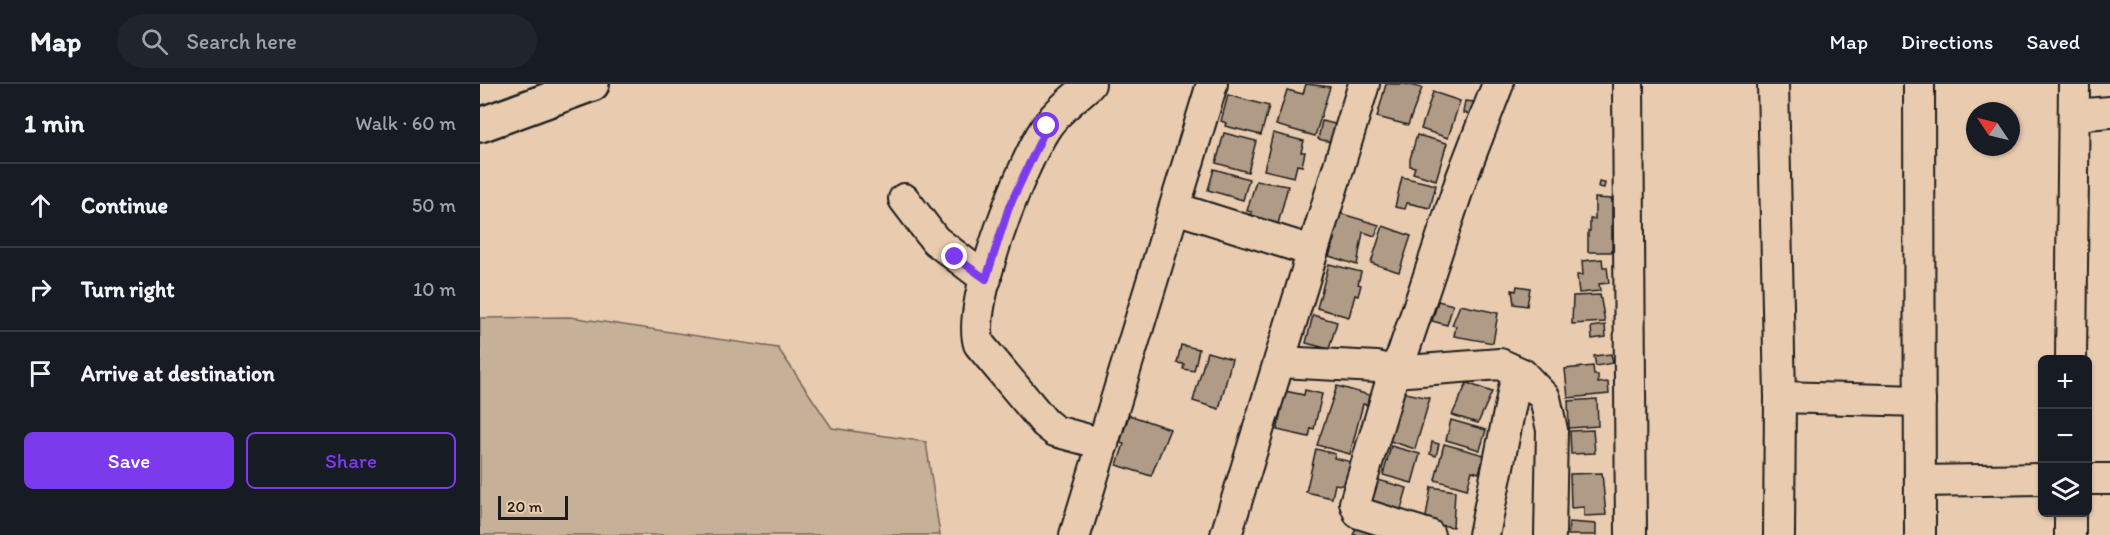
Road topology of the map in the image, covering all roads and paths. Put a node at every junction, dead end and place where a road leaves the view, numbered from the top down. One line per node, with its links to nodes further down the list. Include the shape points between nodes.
1 (592, 84): 12 (main road)
2 (1090, 84): 16 (street, via 1047,126 1012,198)
3 (1212, 84): 14 (street)
4 (1364, 84): 15 (street)
5 (1498, 84): 19 (street)
6 (1628, 84): 34 (street)
7 (1773, 84): 21 (street)
8 (1919, 84): 22 (street)
9 (2074, 84): 11 (street)
10 (2110, 112): 11 (street)
11 (2074, 115): 17 (street)
12 (480, 126)
13 (904, 199): 16 (street, via 935,240)
14 (1175, 208): 15 (street); 23 (street)
15 (1312, 251): 18 (street)
16 (986, 279): 23 (street, via 978,304 979,344 1045,423 1055,431)
17 (2071, 355)
18 (1280, 362): 19 (street, via 1377,367); 30 (street)
19 (1394, 372): 20 (street, via 1500,364); 31 (street, via 1356,509 1365,516)
20 (1522, 374): 32 (street, via 1514,388); 33 (street, via 1545,398 1552,430)
21 (1780, 397): 22 (street); 35 (street)
22 (1920, 401): 27 (street)
23 (1102, 444): 29 (street)
24 (2038, 479): 27 (street)
25 (2092, 479): 26 (street)
26 (2110, 479)
27 (1920, 481): 36 (street)
28 (2070, 517): 37 (street)
29 (1075, 535)
30 (1226, 535)
31 (1429, 535)
32 (1484, 535)
33 (1550, 535)
34 (1631, 535)
35 (1779, 535)
36 (1920, 535)
37 (2070, 535)

